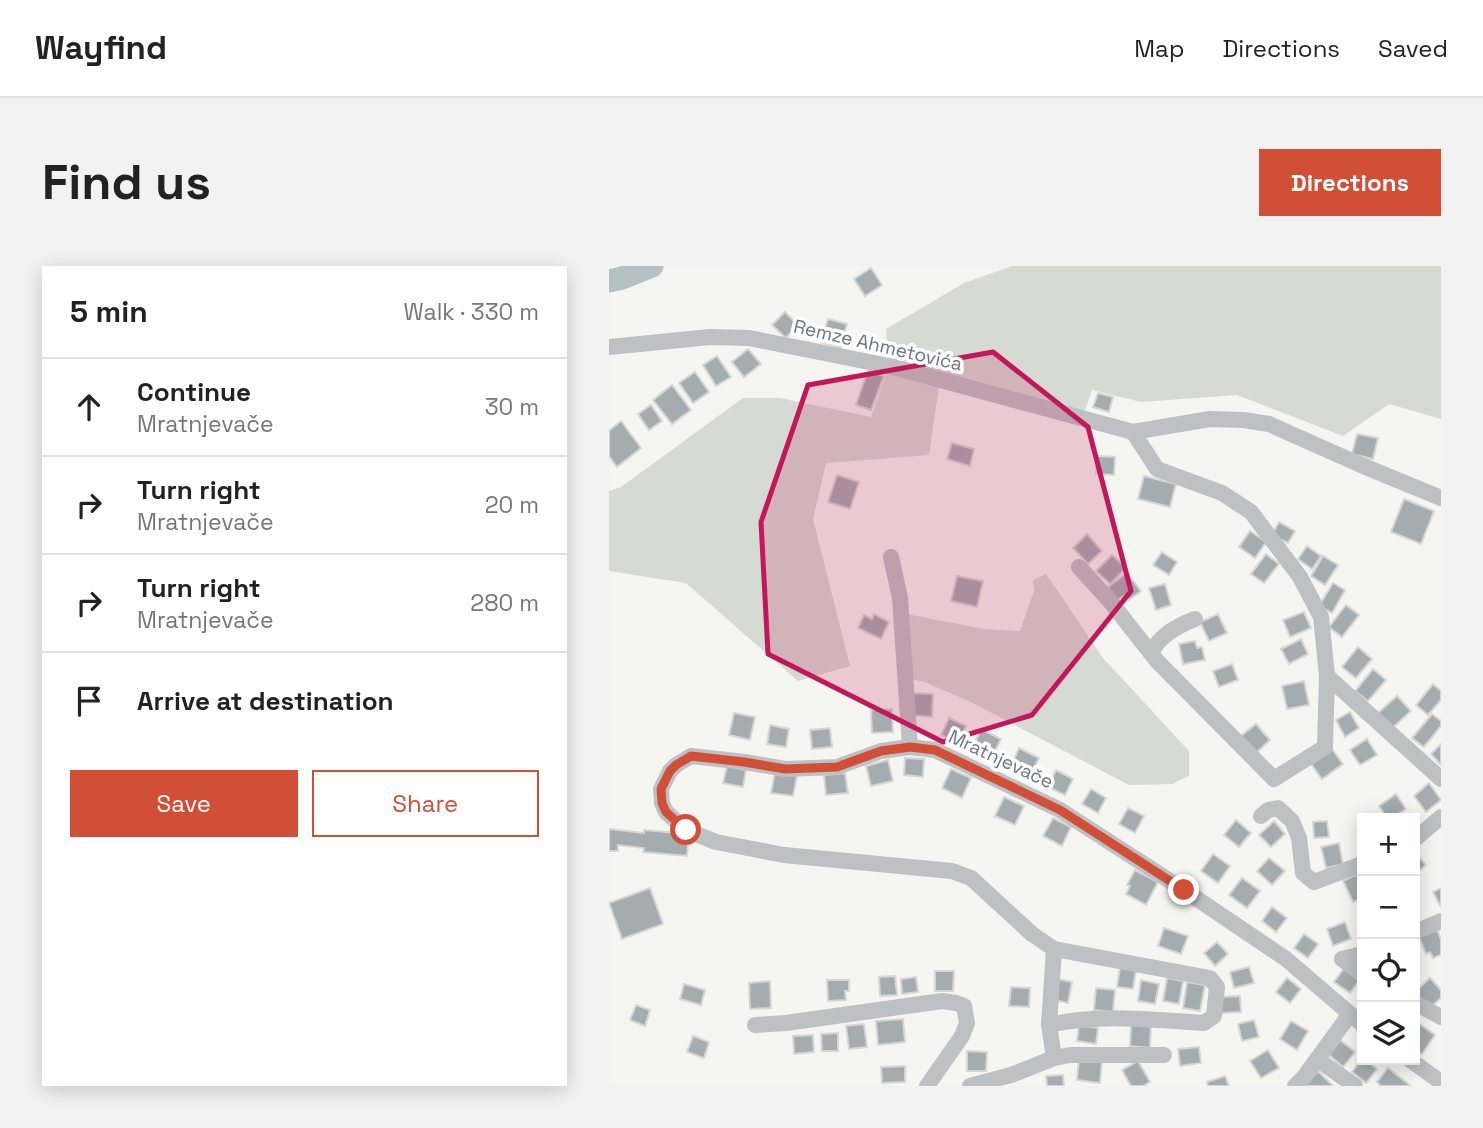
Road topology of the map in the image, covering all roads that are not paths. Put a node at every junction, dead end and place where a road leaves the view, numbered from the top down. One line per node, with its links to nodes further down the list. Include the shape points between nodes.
1 (609, 347): 2 (street, Remze Ahmetovića, via 749,338 889,366)
2 (1133, 432): 3 (street, Remze Ahmetovića, via 1210,419 1269,424); 8 (street, via 1157,469 1221,493 1251,512 1300,577 1321,617)
3 (1441, 498)
4 (891, 557): 9 (street, via 900,598)
5 (1079, 567): 7 (street)
6 (1195, 619): 7 (street, via 1165,635)
7 (1150, 653): 8 (street, via 1274,779 1325,747)
8 (1327, 676): 10 (street)
9 (910, 747): 17 (street, Mratnjevače, via 881,751 837,767 785,769 691,756 670,771 661,789 662,803 686,830 716,842 783,855 952,871 971,878); 22 (street, Mratnjevače, via 935,750 1060,810 1286,959)
10 (1441, 779)
11 (1261, 816): 14 (street, via 1278,808 1291,821 1299,838 1303,873 1314,882)
12 (1441, 817): 13 (street)
13 (1420, 835)
14 (1357, 866)
15 (1441, 921): 16 (street)
16 (1420, 930)
17 (1054, 949): 24 (street); 24 (street, Mratnjevače, via 1210,978 1217,988 1214,1016 1204,1023 1113,1018)
18 (1357, 955): 19 (street, via 1342,959)
19 (1357, 970)
20 (1420, 1006): 21 (street)
21 (1441, 1017)
22 (1356, 1019): 27 (street, Mratnjevače)
23 (755, 1025): 31 (street, via 942,1001 964,1006 967,1023 962,1035)
24 (1049, 1025): 26 (street)
25 (1164, 1055): 26 (street)
26 (1053, 1058): 29 (street)
27 (1317, 1059): 33 (street, Mratnjevače); 34 (street)
28 (1417, 1065): 30 (street)
29 (1014, 1080): 32 (street)
30 (1441, 1082)
31 (927, 1086)
32 (970, 1086)
33 (1295, 1086)
34 (1355, 1086)

